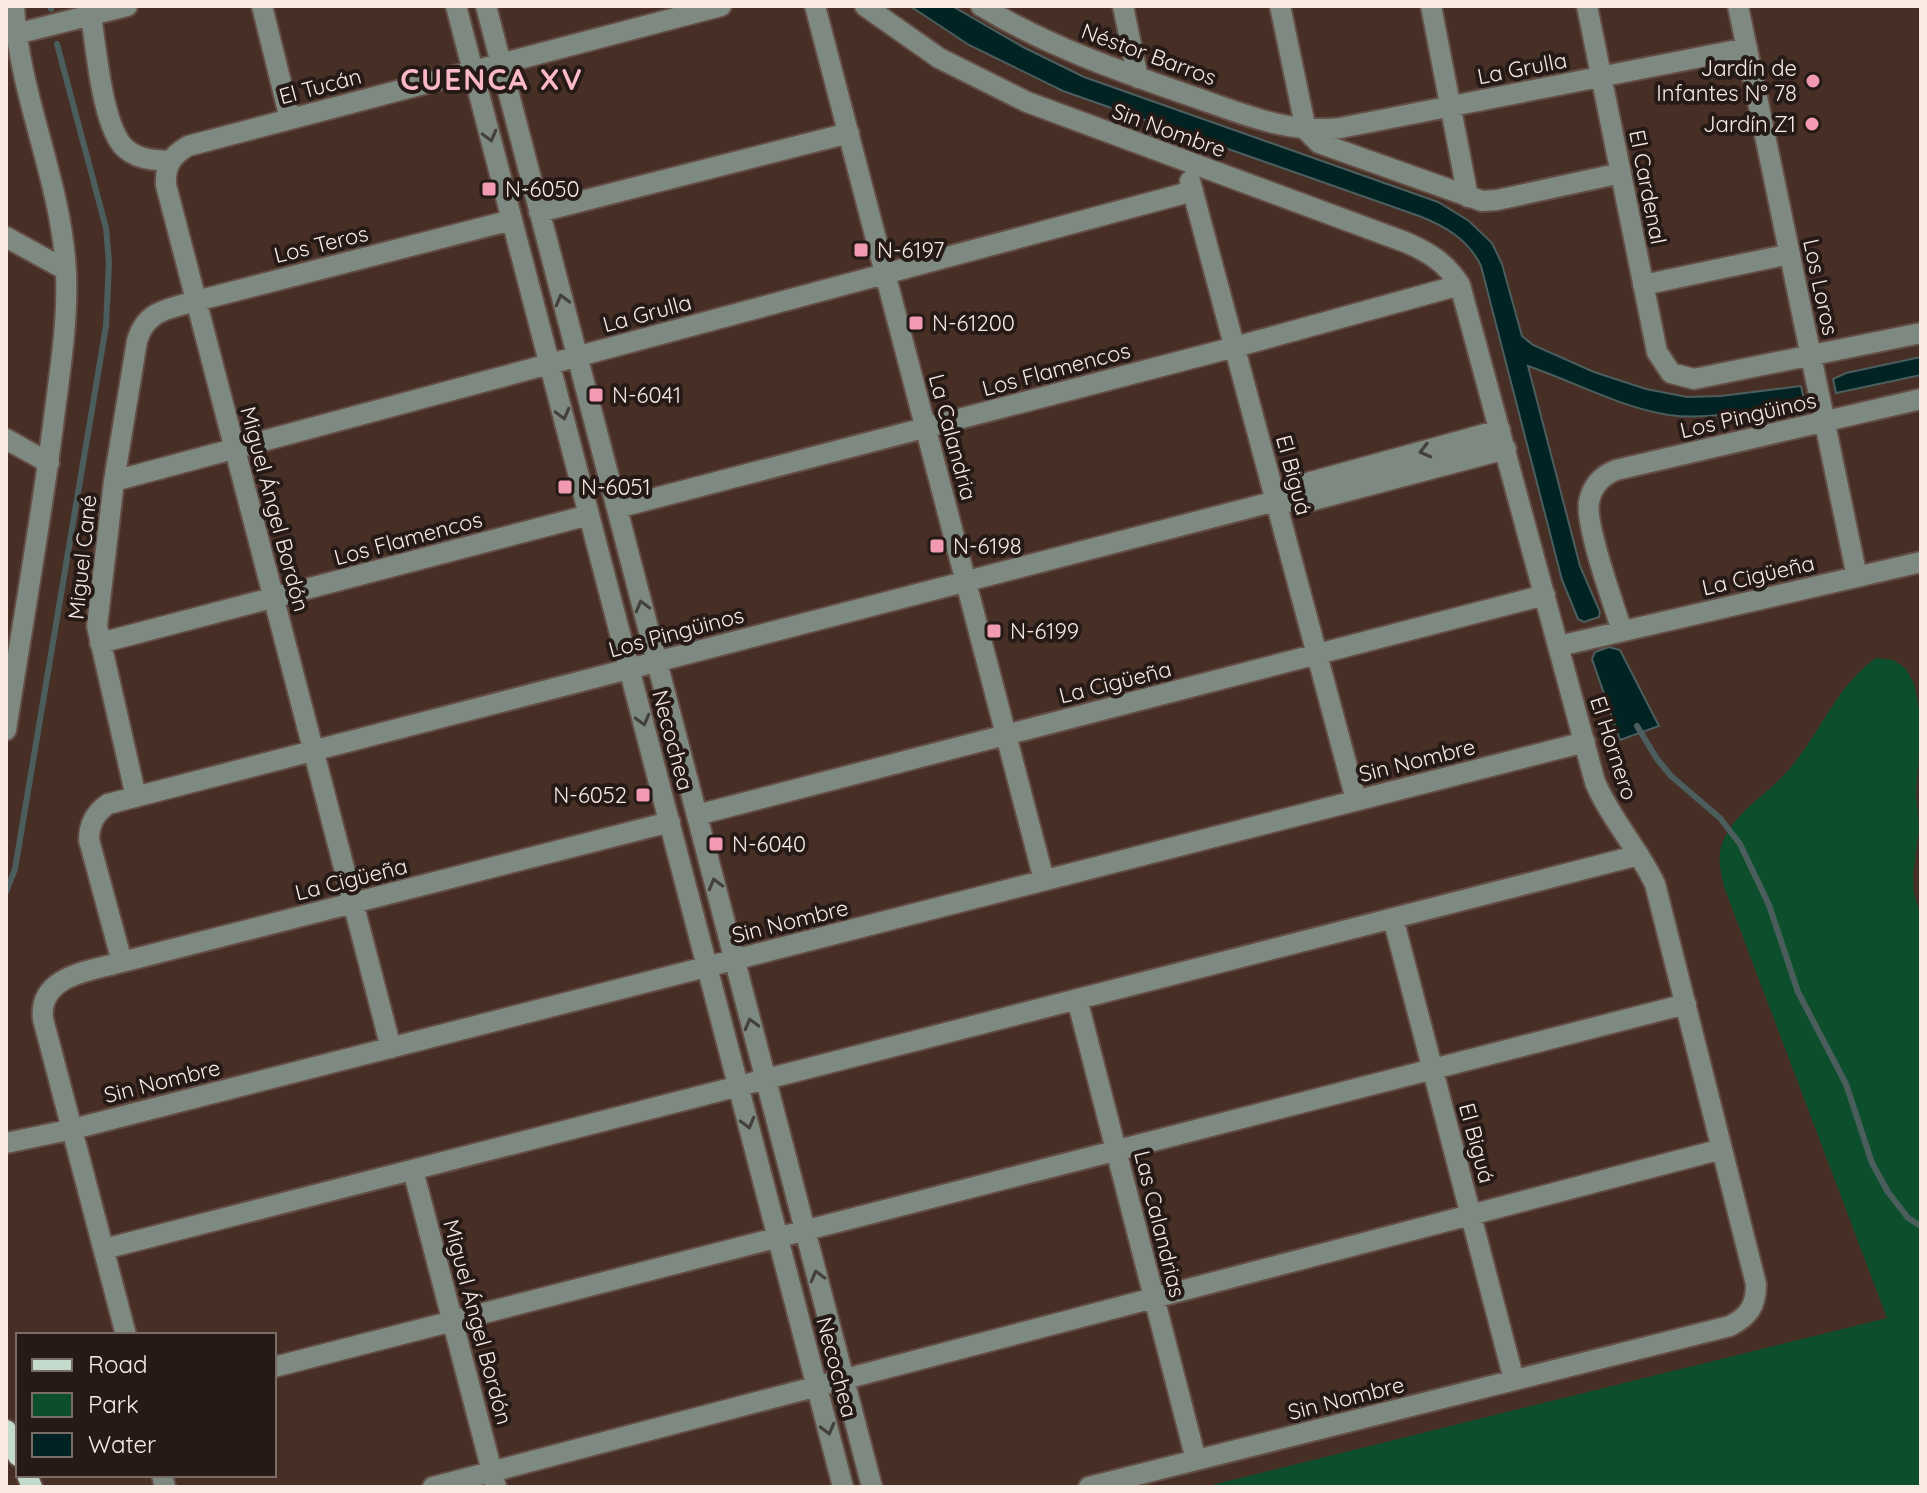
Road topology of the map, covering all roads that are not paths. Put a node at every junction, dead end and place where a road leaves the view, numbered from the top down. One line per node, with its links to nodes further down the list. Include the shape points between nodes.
1 (14, 6): 17 (street)
2 (127, 6): 16 (street)
3 (262, 6): 25 (street)
4 (456, 6): 21 (street, Necochea)
5 (486, 6): 20 (street, Necochea)
6 (721, 6): 15 (street, El Tucán)
7 (815, 6): 27 (street, La Calandria)
8 (865, 6): 29 (street, Sin Nombre, via 980,81)
9 (981, 6): 23 (street, Néstor Barros, via 1069,51)
10 (1123, 6): 23 (street)
11 (1280, 6): 26 (street)
12 (1431, 6): 24 (street)
13 (1587, 6): 22 (street, El Cardenal)
14 (1738, 6): 18 (street, Los Loros)
15 (664, 13): 20 (street, El Tucán)
16 (91, 15): 17 (street); 28 (street, via 114,131 136,155)
17 (16, 34): 19 (street)
18 (1747, 48): 22 (street, La Grulla); 36 (street, Los Loros)
19 (14, 64): 37 (street, via 56,206)
20 (501, 64): 21 (street, El Tucán); 33 (street, Necochea)
21 (473, 71): 25 (street, El Tucán); 34 (street, Necochea, one-way to 34)
22 (1601, 77): 24 (street, La Grulla); 30 (street, El Cardenal)
23 (1138, 78): 26 (street, Néstor Barros)
24 (1450, 106): 26 (street, La Grulla); 32 (street)
25 (290, 119): 28 (street, El Tucán, via 188,146)
26 (1306, 130): 32 (street, via 1324,146)
27 (849, 133): 33 (street); 38 (street, La Calandria)
28 (169, 161): 41 (street, Miguel Ángel Bordón, via 166,185)
29 (1185, 161): 31 (street, El Biguá); 39 (street, Sin Nombre, via 1423,249)
30 (1621, 173): 32 (street, via 1497,200); 40 (street, El Cardenal)
31 (1193, 191): 38 (street, La Grulla); 44 (street, El Biguá)
32 (1468, 197)
33 (539, 212): 46 (street, Necochea, one-way to 33)
34 (512, 220): 41 (street, Los Teros); 47 (street, Necochea)
35 (6, 237): 37 (street)
36 (1790, 254): 40 (street); 45 (street, Los Loros)
37 (66, 270): 55 (street)
38 (886, 274): 46 (street, La Grulla); 51 (street, La Calandria)
39 (1460, 285): 44 (street, Los Flamencos); 53 (street, El Hornero)
40 (1643, 285): 48 (street, El Cardenal, via 1657,352)
41 (196, 301): 42 (street, Los Teros); 54 (street, Miguel Ángel Bordón)
42 (144, 322): 56 (street, Miguel Cané)
43 (1921, 333): 45 (street, Los Pingüinos)
44 (1235, 347): 51 (street, Los Flamencos); 57 (street, El Biguá)
45 (1811, 355): 48 (street, Los Pingüinos, via 1694,379); 50 (street, Los Loros)
46 (577, 357): 47 (street, La Grulla); 58 (street, Necochea)
47 (550, 364): 54 (street, La Grulla); 59 (street, Necochea, one-way to 59)
48 (1671, 373)
49 (1921, 399): 50 (street, Los Pingüinos)
50 (1825, 422): 61 (street, Los Loros); 65 (street, Los Pingüinos, via 1616,470 1598,481 1589,500 1589,521)
51 (926, 428): 58 (street, Los Flamencos); 62 (street, La Calandria)
52 (6, 439): 55 (street)
53 (1503, 440): 57 (street, Los Pingüinos, via 1300,485); 63 (street, El Hornero)
54 (234, 449): 56 (street, La Grulla); 64 (street, Miguel Ángel Bordón)
55 (49, 463): 66 (street)
56 (114, 481): 67 (street, Miguel Cané, via 98,611)
57 (1276, 501): 62 (street, Los Pingüinos); 69 (street, El Biguá)
58 (617, 508): 70 (street, Necochea, one-way to 58)
59 (589, 515): 64 (street, Los Flamencos); 71 (street, Necochea)
60 (1921, 562): 61 (street, La Cigüeña)
61 (1857, 577): 65 (street, La Cigüeña)
62 (966, 582): 70 (street, Los Pingüinos); 73 (street, La Calandria)
63 (1545, 595): 68 (street, El Hornero); 69 (street, La Cigüeña)
64 (273, 598): 67 (street, Los Flamencos); 75 (street, Miguel Ángel Bordón)
65 (1622, 631): 68 (street, La Cigüeña)
66 (13, 637): 72 (street)
67 (100, 643): 76 (street, Miguel Cané)
68 (1559, 646): 74 (street, El Hornero)
69 (1317, 655): 73 (street, La Cigüeña); 77 (street, El Biguá)
70 (657, 662): 71 (street, Los Pingüinos); 78 (street, Necochea)
71 (629, 669): 75 (street, Los Pingüinos); 79 (street, Necochea, one-way to 79)
72 (6, 730)
73 (1006, 735): 78 (street, La Cigüeña); 81 (street, La Calandria)
74 (1585, 742): 77 (street, Sin Nombre); 80 (street, El Hornero, via 1605,805)
75 (313, 751): 76 (street, Los Pingüinos); 82 (street, Miguel Ángel Bordón)
76 (136, 797): 85 (street, Los Pingüinos, via 108,804 89,829)
77 (1356, 800): 81 (street, Sin Nombre)
78 (697, 815): 84 (street, Necochea, one-way to 78)
79 (670, 822): 82 (street, La Cigüeña); 86 (street, Necochea)
80 (1639, 855): 83 (street); 88 (street, El Hornero, via 1655,884)
81 (1044, 880): 84 (street, Sin Nombre)
82 (353, 904): 85 (street, La Cigüeña); 89 (street, Miguel Ángel Bordón)
83 (1393, 918): 87 (street); 90 (street, El Biguá)
84 (734, 960): 86 (street, Sin Nombre); 91 (street, Necochea, one-way to 84)
85 (122, 962): 93 (street, La Cigüeña, via 67,978 44,1001 43,1019)
86 (707, 967): 89 (street, Sin Nombre); 92 (street, Necochea)
87 (1077, 999): 91 (street); 96 (street, Las Calandrias)
88 (1686, 1004): 90 (street); 95 (street, El Hornero)
89 (391, 1048): 93 (street, Sin Nombre)
90 (1433, 1069): 96 (street); 98 (street, El Biguá)
91 (766, 1079): 92 (street); 99 (street, Necochea)
92 (739, 1086): 97 (street); 100 (street, Necochea, one-way to 100)
93 (73, 1129): 94 (street, Sin Nombre); 101 (street)
94 (6, 1143)
95 (1722, 1149): 98 (street); 103 (street, El Hornero, via 1756,1284)
96 (1116, 1150): 99 (street); 102 (street, Las Calandrias)
97 (413, 1170): 101 (street); 104 (street, Miguel Ángel Bordón)
98 (1471, 1215): 102 (street); 108 (street, El Biguá)
99 (805, 1230): 100 (street); 107 (street, Necochea, one-way to 99)
100 (778, 1237): 104 (street); 109 (street, Necochea)
101 (104, 1249): 105 (street)
102 (1155, 1298): 107 (street); 112 (street, Las Calandrias)
103 (1751, 1311): 108 (street, Sin Nombre, via 1730,1326)
104 (453, 1321): 106 (street); 113 (street, Miguel Ángel Bordón)
105 (125, 1333)
106 (276, 1366)
107 (844, 1379): 109 (street); 116 (street, Necochea)
108 (1514, 1380): 112 (street, Sin Nombre)
109 (817, 1386): 113 (street); 115 (street, Necochea, one-way to 115)
110 (6, 1430): 111 (main road)
111 (16, 1452)
112 (1196, 1460): 117 (street, Sin Nombre)
113 (494, 1479): 114 (street)
114 (433, 1487)
115 (843, 1487)
116 (872, 1487)
117 (1089, 1487)

